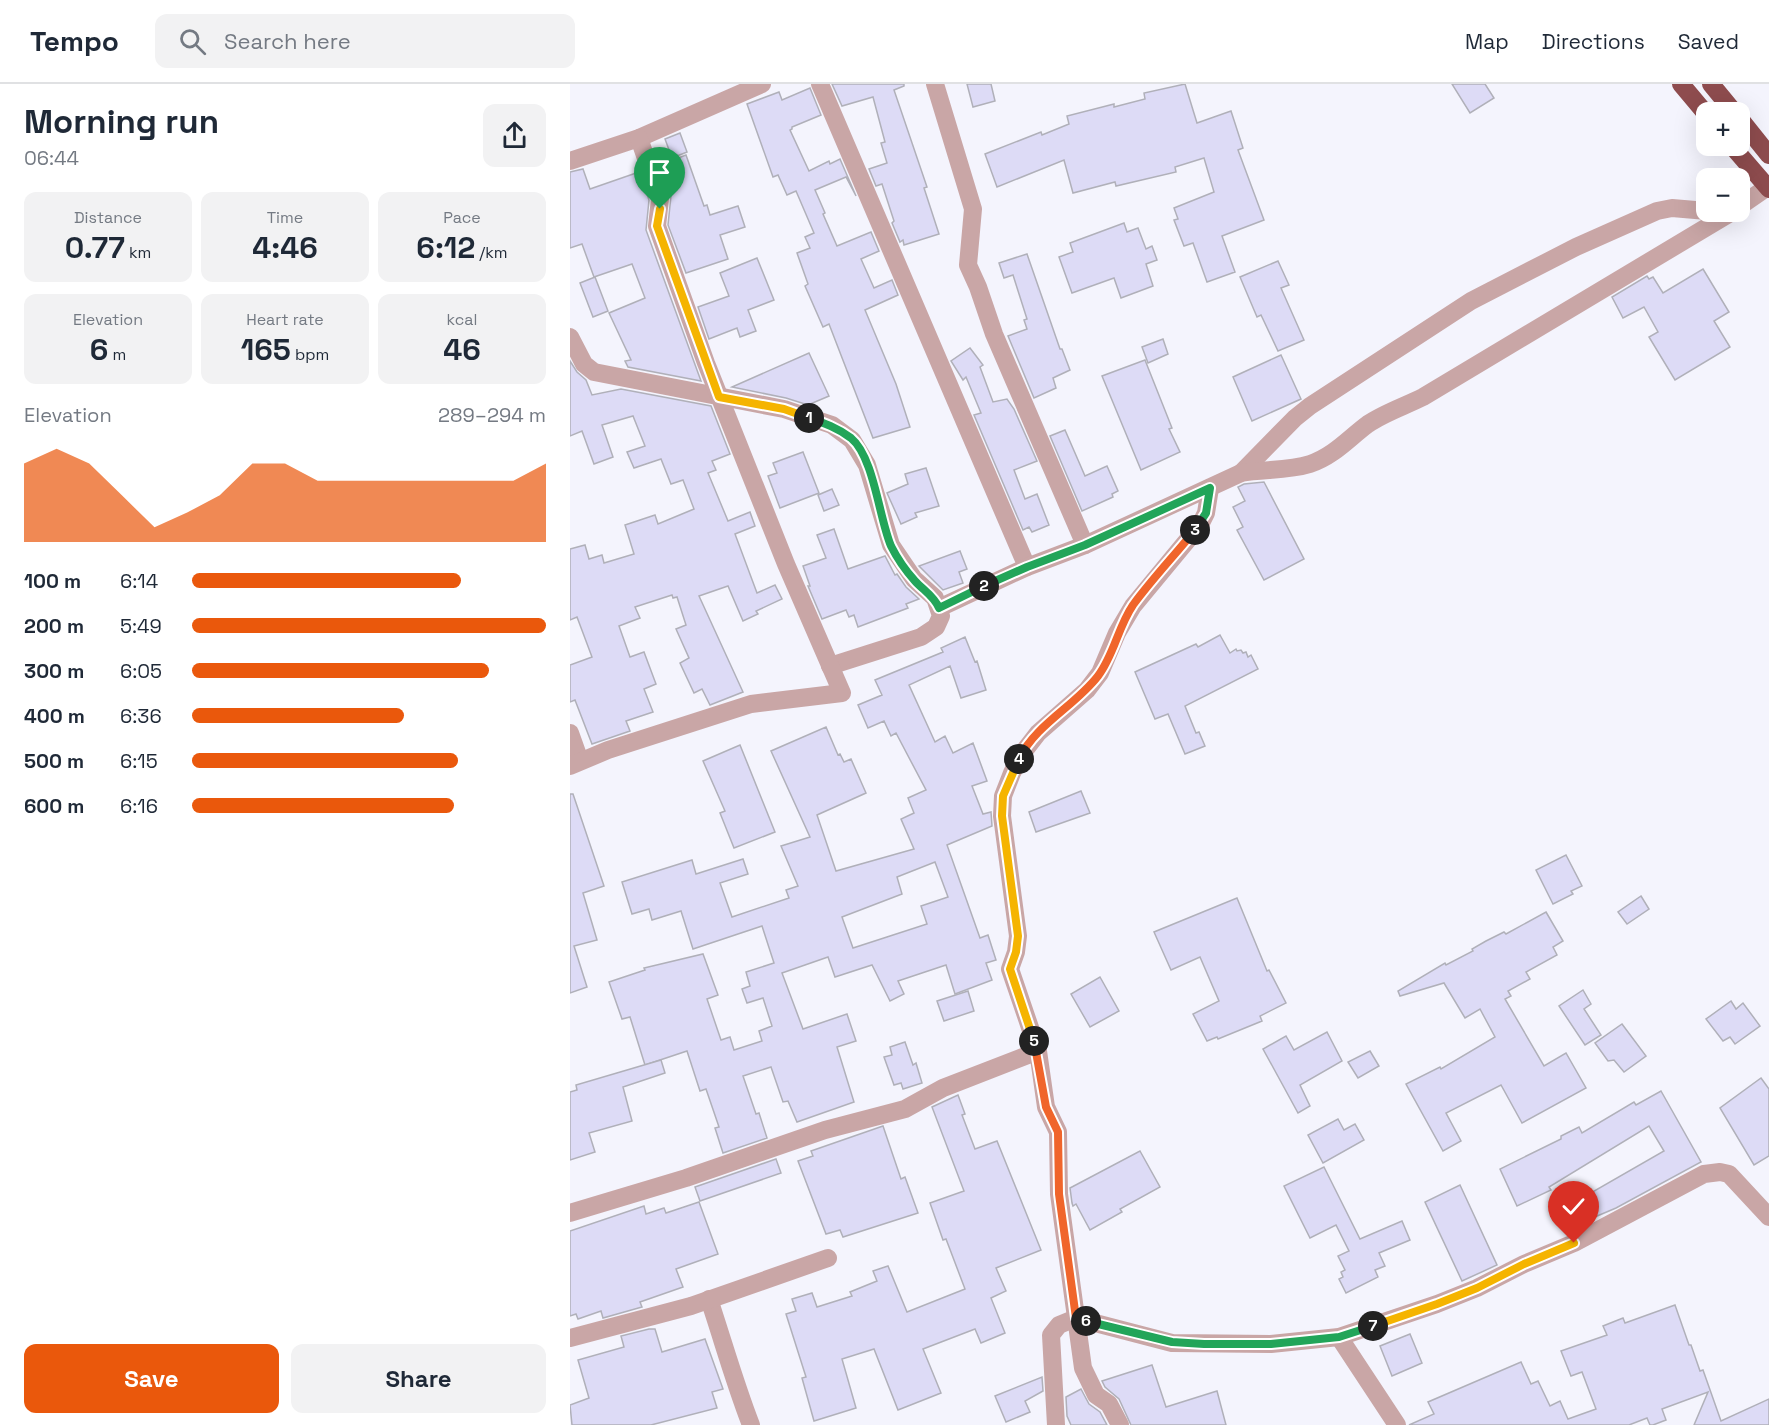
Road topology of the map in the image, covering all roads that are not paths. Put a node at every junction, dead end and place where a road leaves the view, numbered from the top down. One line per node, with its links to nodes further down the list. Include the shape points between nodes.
1 (762, 84): 6 (street)
2 (820, 84): 23 (street)
3 (936, 84): 22 (street, via 973,209 968,265)
4 (1681, 84): 7 (highway)
5 (1712, 84): 8 (highway)
6 (736, 89): 10 (street)
7 (1696, 102)
8 (1726, 102)
9 (1750, 131): 11 (highway)
10 (639, 138): 13 (street); 19 (street, via 660,199 657,226)
11 (1769, 155)
12 (1741, 156): 14 (highway)
13 (570, 161)
14 (1769, 188): 15 (street)
15 (1750, 200)
16 (1696, 211): 20 (street, via 1657,211 1471,301 1310,406)
17 (1716, 222): 20 (street, via 1423,397 1369,424 1339,449 1312,463)
18 (570, 337): 19 (street, via 584,364 594,372)
19 (719, 397): 24 (street, via 784,409 832,425 852,440 867,465 891,545); 25 (street)
20 (1241, 473): 21 (street)
21 (1210, 488): 22 (street); 28 (street, via 1200,525 1133,606 1101,673 1020,755 1003,796 1002,816 1018,936 1010,969)
22 (1085, 545): 23 (street)
23 (1027, 567): 24 (street)
24 (939, 608): 25 (street, via 940,621 921,637)
25 (830, 666): 27 (street, via 842,693 751,704)
26 (570, 733): 27 (street)
27 (575, 764)
28 (1038, 1051): 29 (street, via 943,1088 905,1108); 33 (street, via 1046,1107 1058,1132 1059,1194)
29 (570, 1213)
30 (1769, 1216): 34 (street, via 1730,1174 1704,1174 1574,1243 1477,1288)
31 (828, 1258): 32 (street)
32 (708, 1299): 35 (street); 36 (street)
33 (1076, 1318): 34 (street, via 1172,1342 1261,1344); 37 (street, via 1059,1325 1051,1335); 38 (street, via 1089,1383 1096,1395 1109,1404)
34 (1339, 1337): 39 (street)
35 (570, 1338)
36 (751, 1425)
37 (1056, 1425)
38 (1120, 1425)
39 (1397, 1425)

